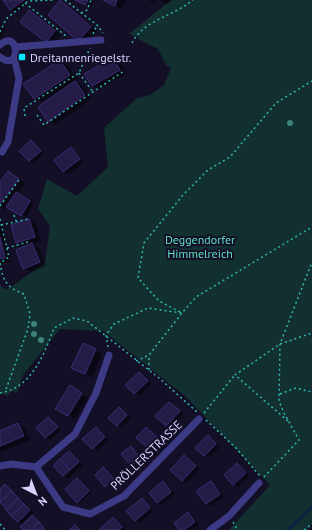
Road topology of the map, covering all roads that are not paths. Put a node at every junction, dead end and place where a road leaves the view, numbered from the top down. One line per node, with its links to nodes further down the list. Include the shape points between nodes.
1 (97, 41): 3 (street)
2 (0, 45): 3 (street, via 7,41)
3 (16, 47): 5 (street)
4 (0, 57): 5 (street, via 8,60)
5 (14, 58): 6 (street, via 19,78 8,142)
6 (2, 152)
7 (109, 355): 10 (street, via 96,393 75,434)
8 (200, 417): 10 (street, PRÖLLERSTRASSE, via 124,496 90,514 63,507)
9 (0, 466): 10 (street, via 11,464)
10 (36, 467)
11 (259, 483): 12 (street, via 228,516)
12 (210, 530)

